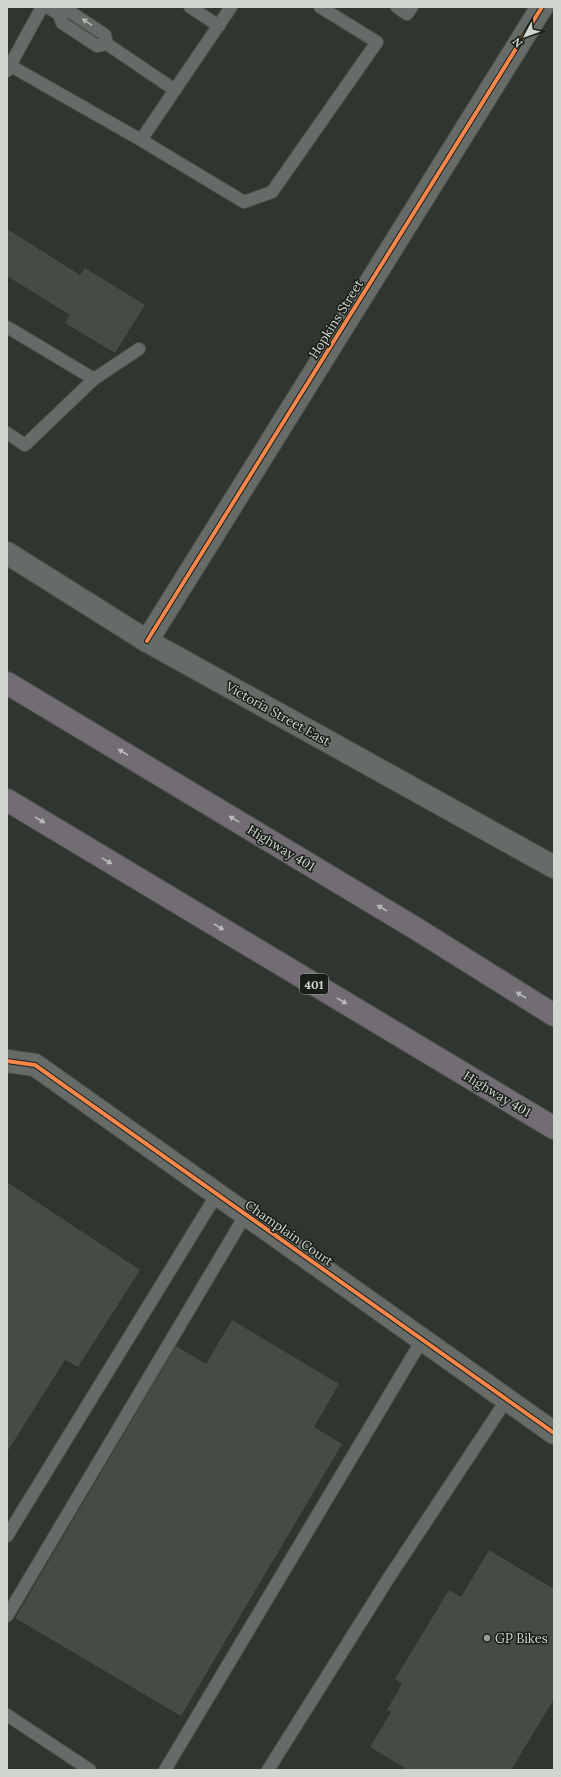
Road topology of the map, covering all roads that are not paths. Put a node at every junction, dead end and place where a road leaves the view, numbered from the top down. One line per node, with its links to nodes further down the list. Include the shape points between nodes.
1 (42, 7): 10 (lane)
2 (47, 7): 11 (lane, via 59,14 62,23 78,35 97,46 107,44)
3 (190, 7): 9 (lane)
4 (231, 7): 9 (lane)
5 (320, 7): 12 (lane, via 376,42 272,192 244,202)
6 (397, 7): 7 (lane, via 407,14)
7 (412, 7)
8 (542, 7): 18 (street, Hopkins Street)
9 (219, 26): 11 (lane)
10 (9, 68): 12 (lane)
11 (175, 90): 12 (lane)
12 (141, 140)
13 (7, 327): 15 (lane)
14 (139, 349): 15 (lane)
15 (94, 378): 16 (lane, via 24,445)
16 (7, 433)
17 (7, 553): 18 (street, Victoria Street East)
18 (147, 641): 21 (street, Victoria Street East)
19 (7, 683): 22 (highway, Highway 401, one-way to 19, via 415,928)
20 (7, 800): 24 (highway, Highway 401 / 401, one-way to 24)
21 (554, 867)
22 (554, 1015)
23 (7, 1061): 25 (street, Champlain Court, via 35,1065)
24 (554, 1128)
25 (216, 1194): 26 (street, Champlain Court); 30 (lane)
26 (246, 1214): 27 (street, Champlain Court); 31 (lane)
27 (422, 1340): 28 (street, Champlain Court); 34 (lane)
28 (507, 1399): 29 (street, Champlain Court); 35 (lane, via 388,1579)
29 (554, 1433)
30 (7, 1536)
31 (7, 1616)
32 (7, 1715): 33 (lane)
33 (90, 1770)
34 (165, 1770)
35 (268, 1770)

